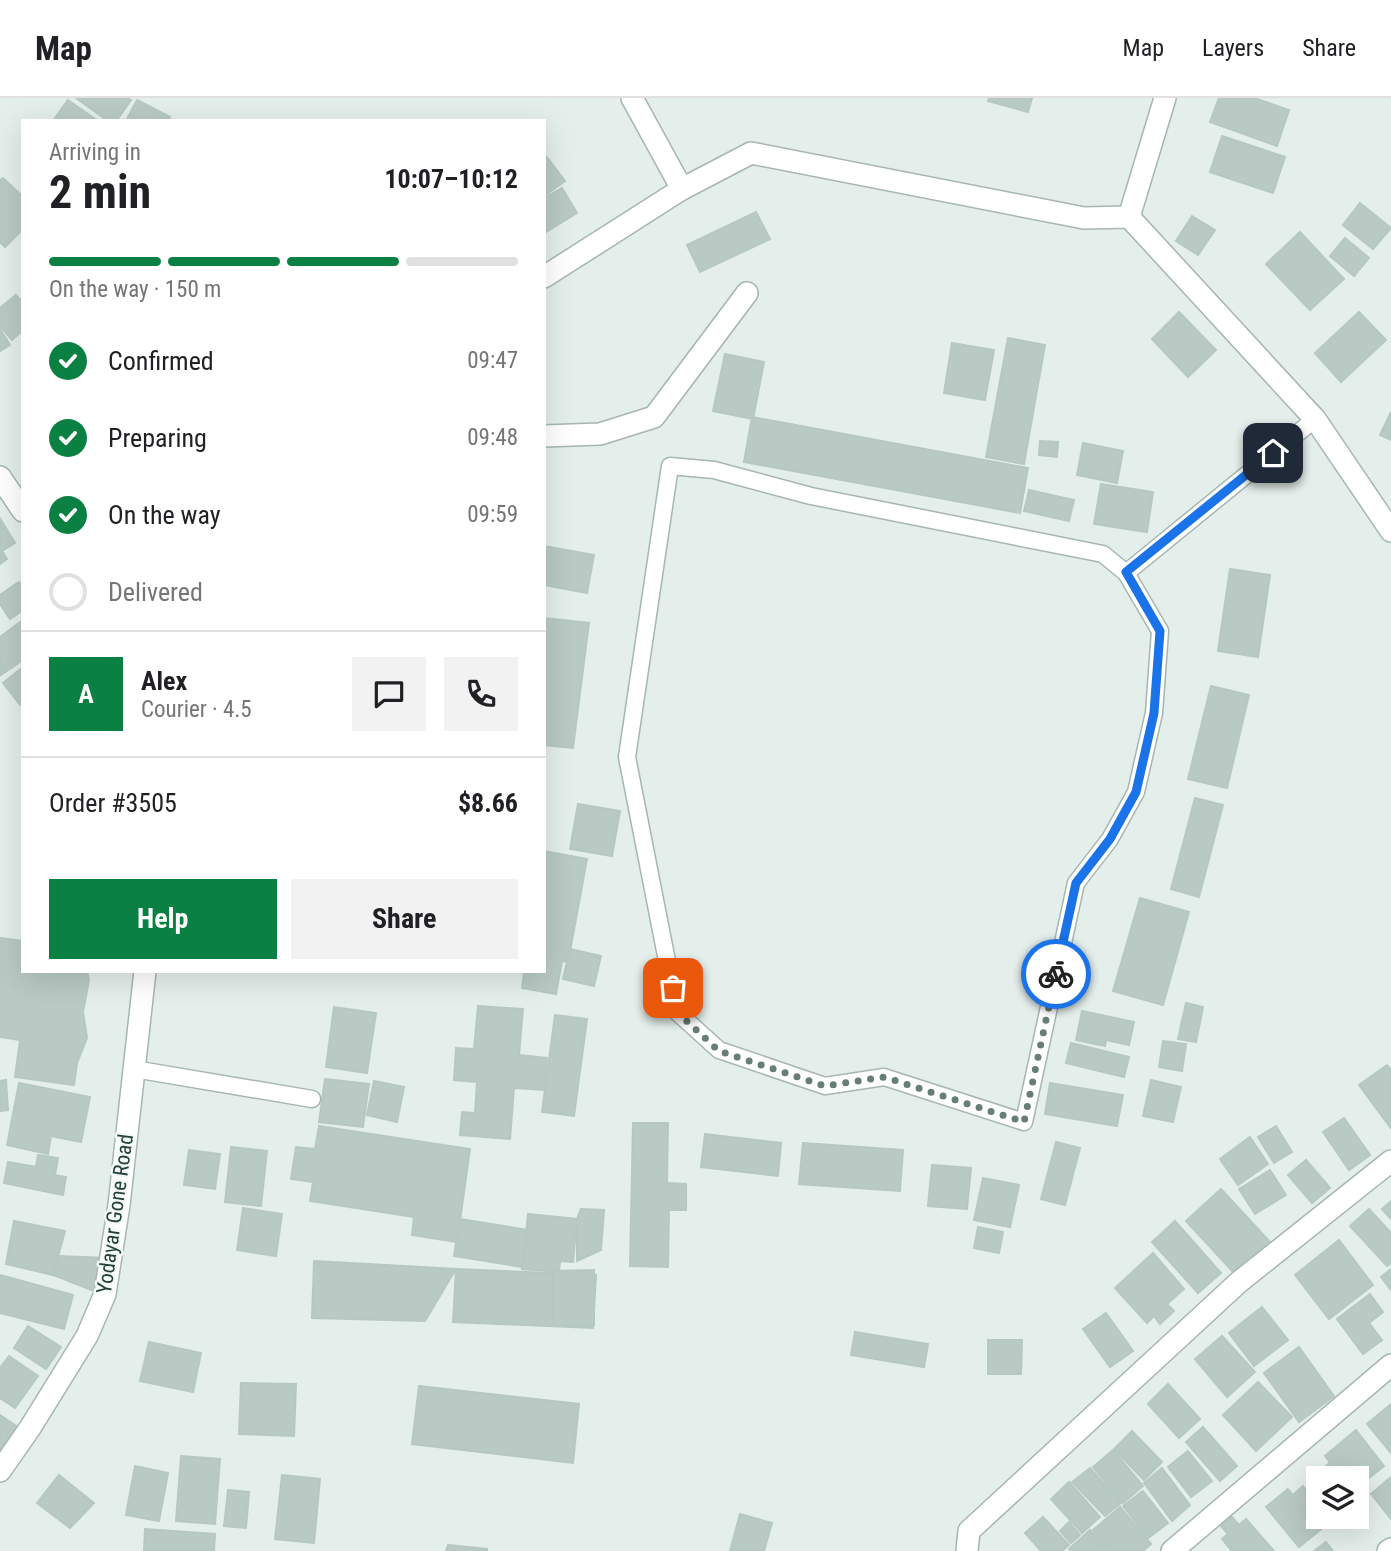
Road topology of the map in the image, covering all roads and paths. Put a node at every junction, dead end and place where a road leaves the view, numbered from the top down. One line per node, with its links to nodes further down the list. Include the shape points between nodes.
1 (632, 98): 3 (street)
2 (1165, 98): 4 (street)
3 (682, 189): 4 (street, via 751,153 1084,218); 5 (street)
4 (1129, 216): 7 (street)
5 (546, 276)
6 (747, 293): 8 (street, via 654,417 600,434)
7 (1315, 419): 11 (street); 12 (lane)
8 (546, 436)
9 (1, 482): 10 (street)
10 (21, 508)
11 (1391, 531)
12 (1126, 572): 12 (lane, via 1103,554 811,496 714,470 670,466 627,757 677,1012 719,1051 825,1086 884,1077 1024,1122 1076,883 1110,839 1136,792 1154,713 1160,631)
13 (145, 973): 14 (street, Yodayar Gone Road)
14 (134, 1069): 15 (lane); 18 (street, Yodayar Gone Road, via 105,1294 87,1336)
15 (312, 1099)
16 (1391, 1161): 19 (street, via 1209,1310 969,1531)
17 (1391, 1366): 20 (street)
18 (0, 1471)
19 (967, 1551)
20 (1172, 1551)

